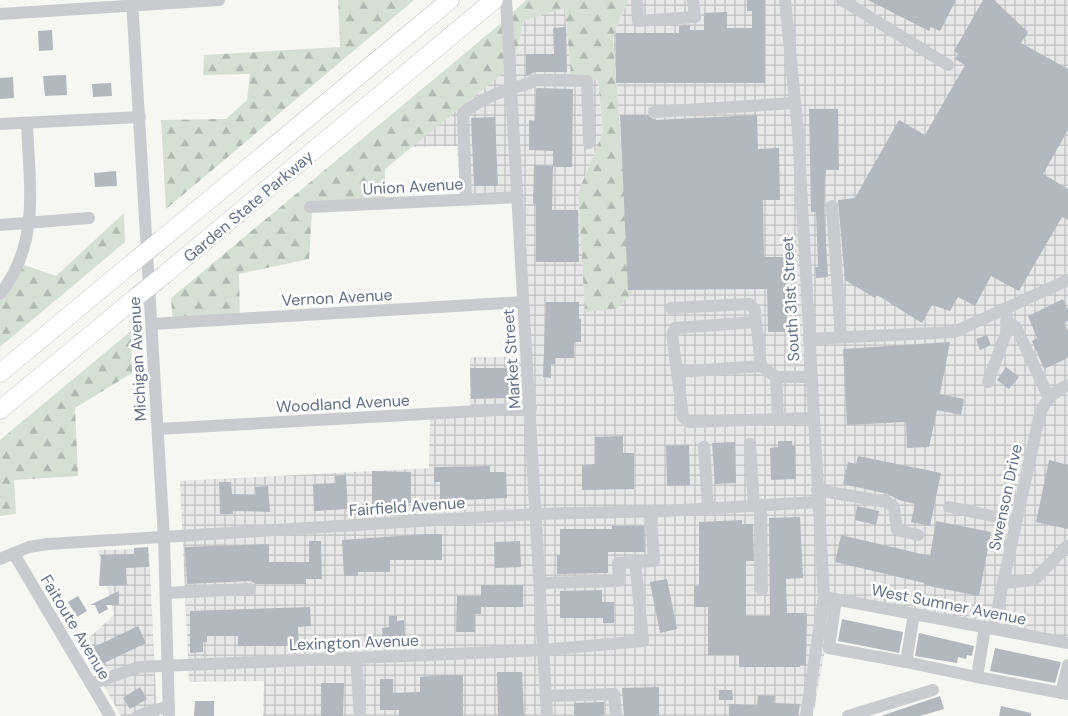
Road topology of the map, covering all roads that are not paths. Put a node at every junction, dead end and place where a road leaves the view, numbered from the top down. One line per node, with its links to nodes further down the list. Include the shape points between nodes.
1 (219, 0): 9 (street)
2 (450, 0): 38 (highway, Garden State Parkway, bridge)
3 (494, 0): 45 (highway, Garden State Parkway, bridge)
4 (506, 0): 12 (street, Market Street)
5 (637, 0): 6 (street, via 638,21 695,17)
6 (693, 0)
7 (785, 0): 13 (street, South 31st Street)
8 (842, 0): 11 (street)
9 (132, 3): 10 (street); 15 (street, Michigan Avenue)
10 (0, 14)
11 (948, 65)
12 (511, 88): 18 (street, via 528,86 535,80 587,81); 19 (street, Market Street); 20 (street, via 475,103 463,113)
13 (795, 104): 14 (street); 35 (street, South 31st Street)
14 (654, 112)
15 (140, 118): 16 (street); 33 (street, Michigan Avenue)
16 (27, 123): 17 (street); 24 (street)
17 (0, 124)
18 (590, 143)
19 (518, 197): 20 (street, Union Avenue); 28 (street, Market Street)
20 (466, 200): 22 (street, Union Avenue)
21 (832, 206): 34 (street)
22 (310, 207)
23 (89, 218): 24 (street)
24 (30, 223): 25 (street); 27 (street, via 20,262)
25 (0, 225)
26 (1068, 280): 30 (street)
27 (0, 294)
28 (524, 302): 33 (street, Vernon Avenue); 44 (street, Market Street)
29 (672, 308): 32 (street, via 750,304 755,310)
30 (1007, 308): 31 (street); 34 (street, via 954,332)
31 (1006, 321): 41 (street, via 1006,333); 43 (street, via 1016,327)
32 (756, 322): 36 (street); 37 (street, via 675,328 672,335)
33 (152, 324): 48 (street, Michigan Avenue)
34 (840, 337): 35 (street)
35 (809, 339): 40 (street, South 31st Street)
36 (761, 366): 37 (street); 39 (street)
37 (677, 372): 46 (street, via 682,417 689,422)
38 (0, 373)
39 (776, 377): 40 (street); 46 (street)
40 (811, 377): 47 (street, South 31st Street)
41 (988, 382)
42 (1068, 385): 43 (street)
43 (1048, 398): 57 (street, Swenson Drive, via 1040,412)
44 (531, 408): 48 (street, Woodland Avenue); 56 (street, Market Street)
45 (0, 410)
46 (778, 418): 47 (street)
47 (813, 418): 51 (street, South 31st Street)
48 (158, 429): 59 (street, Michigan Avenue)
49 (750, 444): 52 (street)
50 (704, 447): 54 (street)
51 (818, 496): 52 (street, Fairfield Avenue); 58 (street, Fairfield Avenue, via 887,502 894,507 897,530); 69 (street, South 31st Street)
52 (757, 505): 54 (street, Fairfield Avenue); 67 (street)
53 (949, 507): 57 (street)
54 (708, 508): 55 (street, Fairfield Avenue)
55 (651, 511): 56 (street, Fairfield Avenue); 63 (street, via 654,561)
56 (536, 514): 59 (street, Fairfield Avenue); 64 (street, Market Street)
57 (1016, 521): 65 (street, Swenson Drive)
58 (918, 535)
59 (164, 538): 61 (street, Fairfield Avenue, via 48,544); 68 (street, Michigan Avenue)
60 (1067, 546): 65 (street, via 1034,580)
61 (14, 554): 62 (street, Fairfield Avenue); 79 (street, Faitoute Avenue)
62 (0, 559)
63 (636, 561): 64 (street, via 618,563 618,581); 73 (street, Lexington Avenue, via 643,640)
64 (540, 583): 73 (street, Market Street)
65 (1003, 583): 71 (street, Swenson Drive)
66 (250, 589): 68 (street)
67 (762, 590)
68 (166, 594): 76 (street, Michigan Avenue)
69 (830, 598): 70 (street, West Sumner Avenue); 75 (street, via 829,648); 90 (street)
70 (914, 614): 71 (street, West Sumner Avenue); 75 (street)
71 (989, 628): 72 (street, West Sumner Avenue); 78 (street, Swenson Drive)
72 (1068, 643)
73 (543, 650): 74 (street, Lexington Avenue); 82 (street, Market Street)
74 (356, 658): 76 (street, Lexington Avenue); 88 (street)
75 (906, 662): 78 (street)
76 (168, 666): 79 (street, Lexington Avenue, via 140,667); 83 (street, Michigan Avenue)
77 (1068, 666): 81 (street)
78 (977, 677): 81 (street)
79 (91, 684): 86 (street, Faitoute Avenue)
80 (933, 690): 91 (street)
81 (1065, 694)
82 (546, 696): 85 (street, via 614,694); 89 (street, Market Street)
83 (169, 711): 84 (street)
84 (155, 713): 87 (street)
85 (616, 714)
86 (110, 716)
87 (138, 716)
88 (360, 716)
89 (547, 716)
90 (806, 716)
91 (848, 716)

